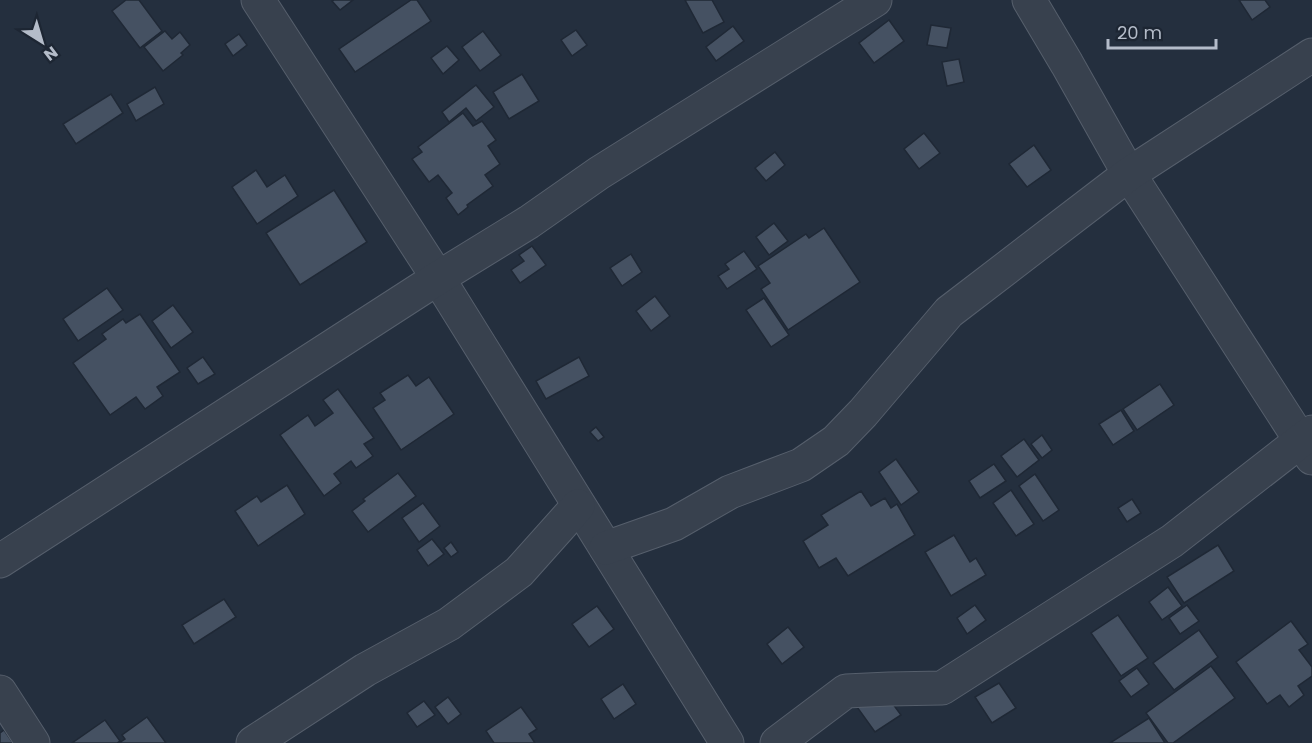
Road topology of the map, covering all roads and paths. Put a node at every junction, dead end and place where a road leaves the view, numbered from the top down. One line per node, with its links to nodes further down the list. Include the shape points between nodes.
1 (258, 0): 6 (street)
2 (875, 0): 6 (street)
3 (1029, 0): 5 (street)
4 (1312, 55): 5 (street)
5 (1129, 174): 7 (street); 9 (street, via 949,312 836,441 801,465 730,492 674,524)
6 (438, 278): 8 (street); 10 (street)
7 (1308, 443): 15 (street, via 1172,541 942,688 846,692)
8 (579, 506): 9 (street); 13 (street, via 519,572 449,624 365,670)
9 (606, 548): 14 (street)
10 (0, 561)
11 (0, 692): 12 (street)
12 (33, 743)
13 (253, 743)
14 (727, 743)
15 (777, 743)

